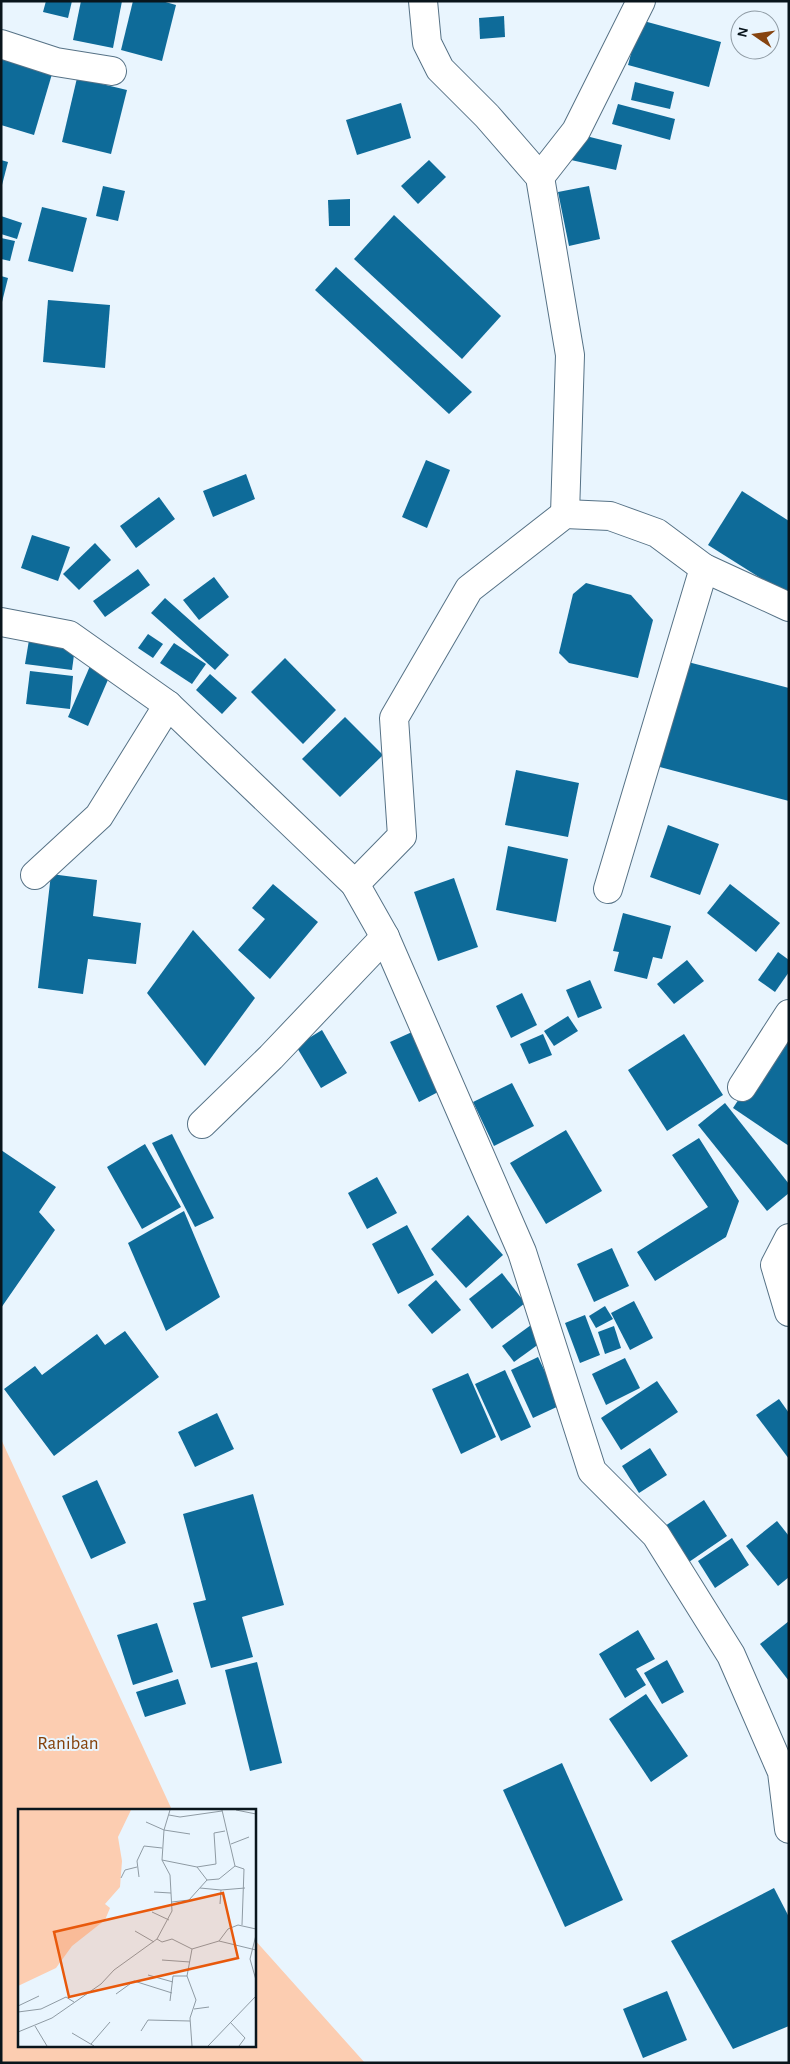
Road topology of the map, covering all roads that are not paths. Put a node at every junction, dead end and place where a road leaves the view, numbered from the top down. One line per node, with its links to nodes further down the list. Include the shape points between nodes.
1 (423, 1): 5 (street, via 427,43 440,69 487,116)
2 (641, 1): 5 (street, via 576,131)
3 (1, 44): 4 (street, via 56,62)
4 (112, 71)
5 (540, 177): 6 (street, via 570,355)
6 (564, 514): 7 (street, via 610,516 657,533); 12 (street, via 469,589 394,718 402,836)
7 (704, 568): 8 (street); 13 (street)
8 (789, 607)
9 (1, 622): 10 (street, via 69,635)
10 (168, 705): 11 (street, via 99,816); 12 (street)
11 (35, 875)
12 (356, 884): 14 (street)
13 (608, 889)
14 (385, 937): 17 (street); 20 (street, via 522,1252 592,1472 656,1535 731,1655 782,1772)
15 (789, 1014): 16 (street)
16 (742, 1087)
17 (202, 1124)
18 (789, 1238): 19 (street, via 774,1265)
19 (789, 1312)
20 (789, 1828)

